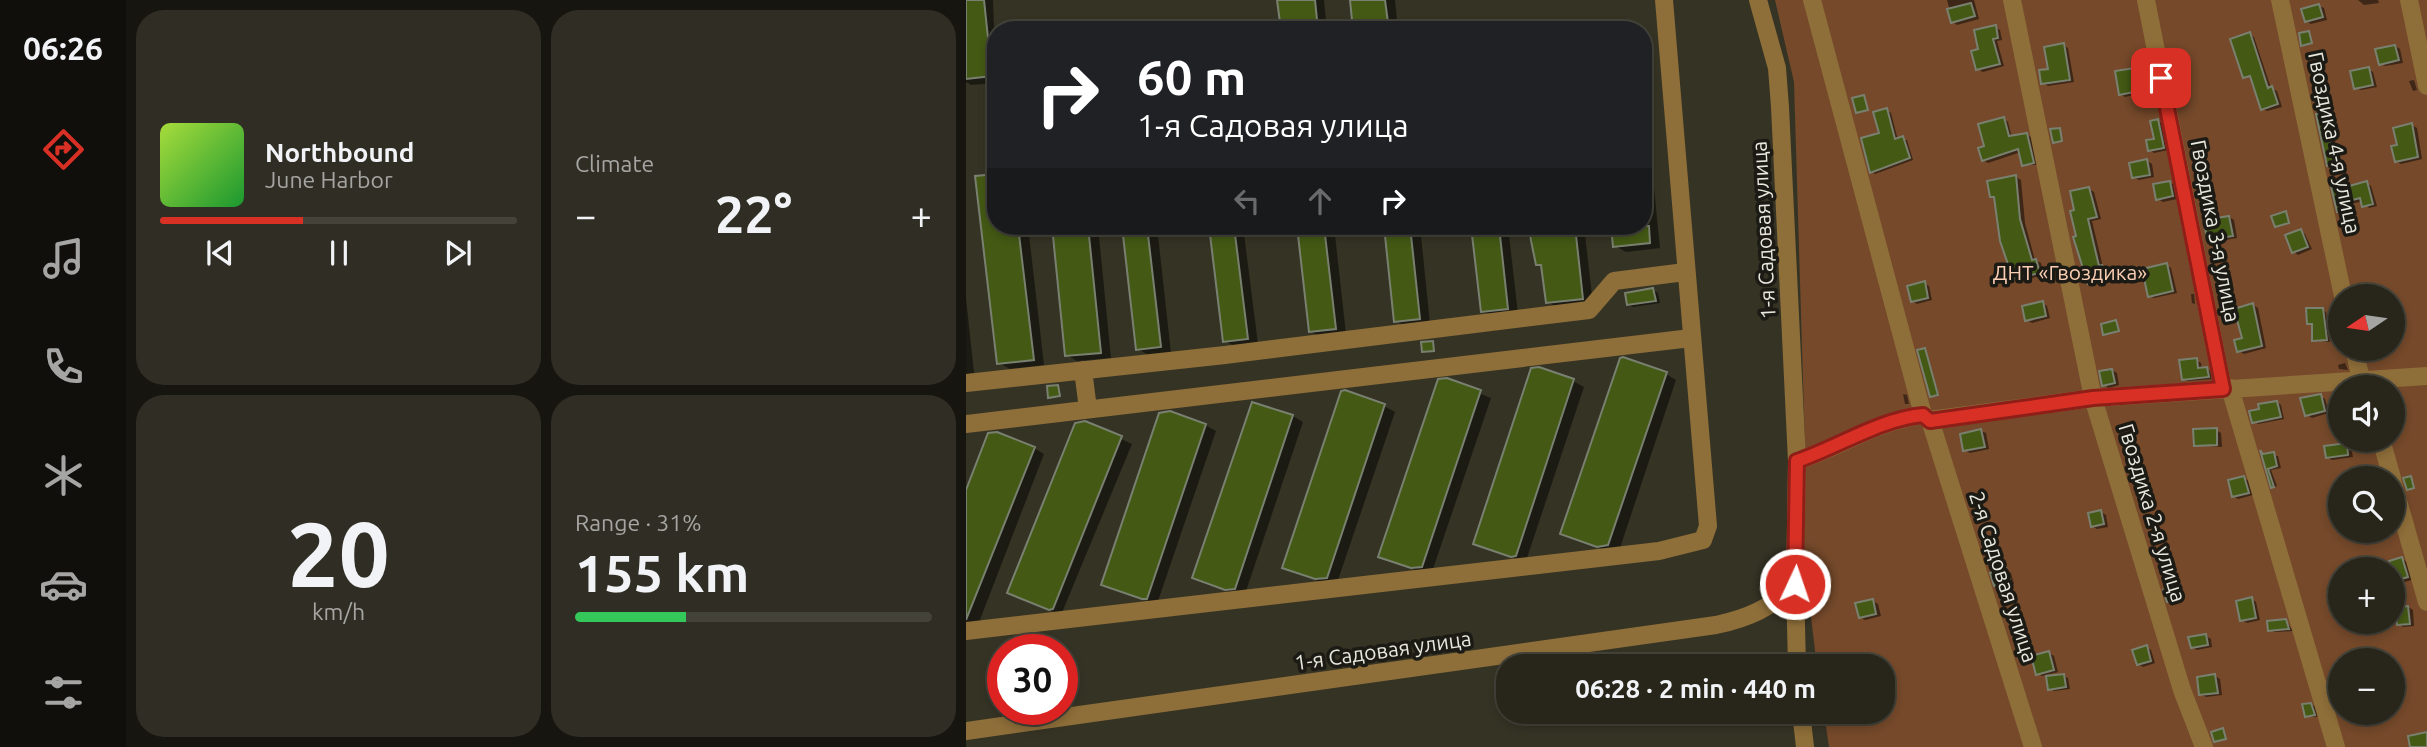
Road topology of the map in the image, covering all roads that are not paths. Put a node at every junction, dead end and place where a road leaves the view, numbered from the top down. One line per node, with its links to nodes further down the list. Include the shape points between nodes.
1 (1664, 0): 9 (street)
2 (1758, 0): 22 (street, 1-я Садовая улица, via 1777,68)
3 (1812, 0): 20 (street, 2-я Садовая улица)
4 (2012, 0): 18 (street, Гвоздика 2-я улица)
5 (2146, 0): 17 (street, Гвоздика 3-я улица)
6 (2280, 0): 10 (street, Гвоздика 4-я улица)
7 (2409, 0): 8 (street)
8 (2427, 86)
9 (1685, 272): 11 (street); 12 (street, via 1614,281 1589,310)
10 (2340, 284)
11 (1691, 338): 19 (street); 26 (street, via 1708,526 1703,540 1659,551)
12 (1083, 370): 15 (street); 19 (street)
13 (2427, 376): 14 (street)
14 (2405, 378)
15 (966, 383)
16 (2328, 384): 17 (street)
17 (2227, 388): 18 (street); 33 (street, Гвоздика 3-я улица)
18 (2093, 398): 20 (street); 32 (street, Гвоздика 2-я улица, via 2182,690)
19 (1088, 409): 21 (street)
20 (1926, 418): 22 (street, via 1904,417); 31 (street, 2-я Садовая улица)
21 (966, 424)
22 (1797, 461): 24 (street, 1-я Садовая улица)
23 (2405, 525): 25 (street)
24 (1795, 584): 27 (street, 1-я Садовая улица); 29 (street, 1-я Садовая улица, via 1765,610 1716,625)
25 (2427, 602)
26 (966, 631)
27 (1797, 654)
28 (1802, 724): 30 (street)
29 (966, 731)
30 (1804, 747)
31 (2034, 747)
32 (2204, 747)
33 (2336, 747)

